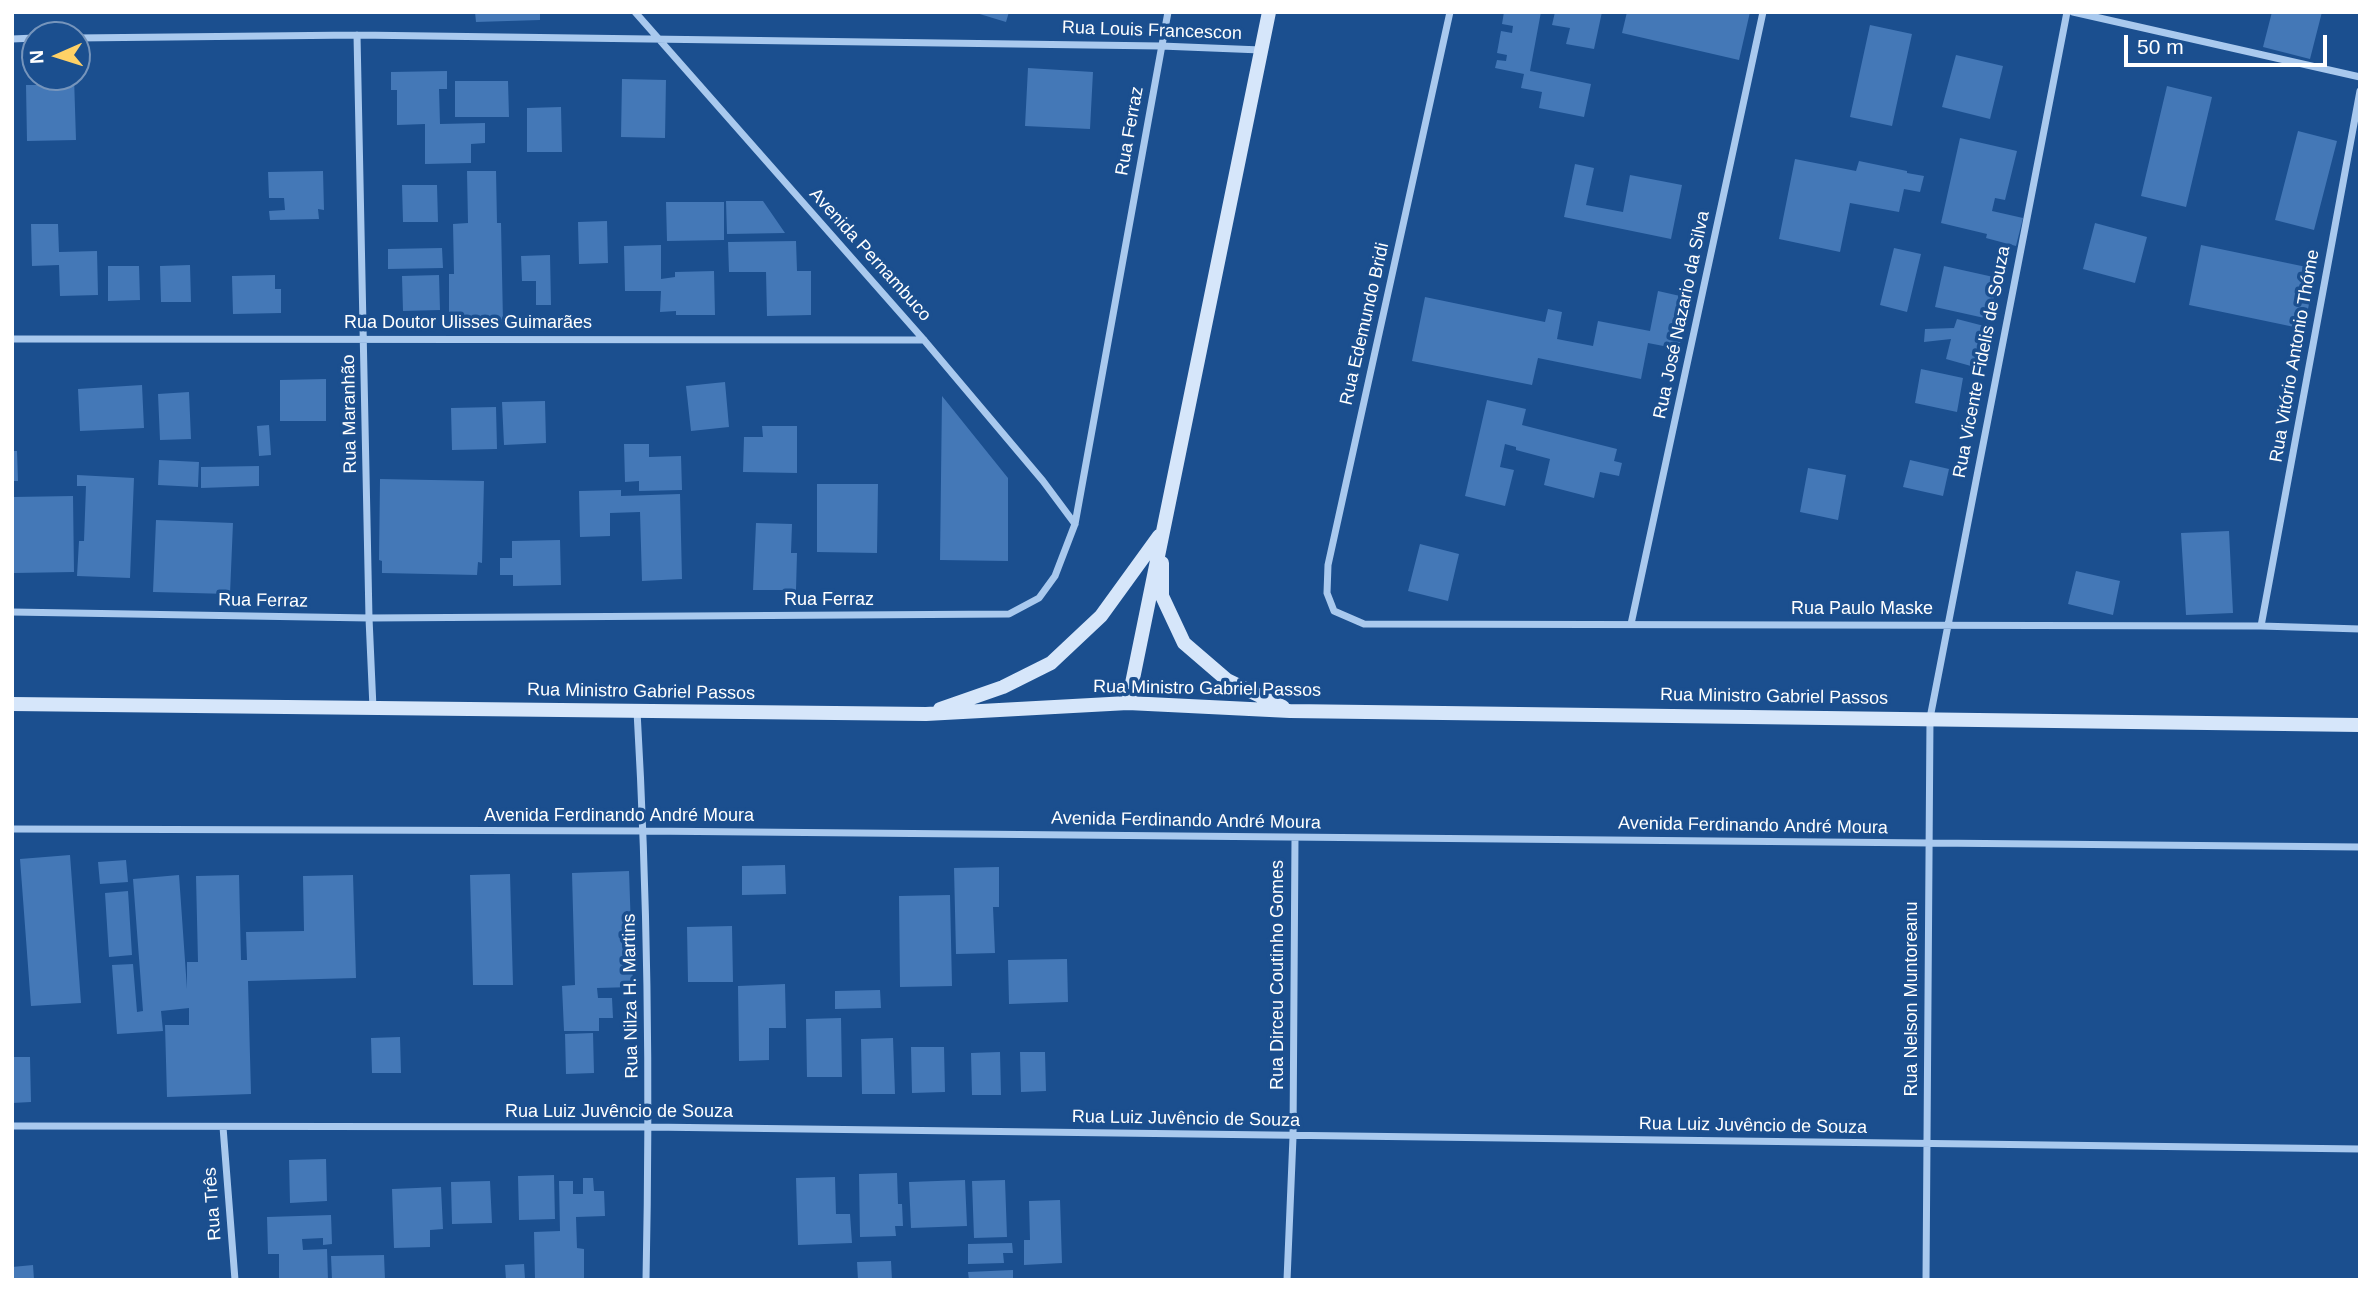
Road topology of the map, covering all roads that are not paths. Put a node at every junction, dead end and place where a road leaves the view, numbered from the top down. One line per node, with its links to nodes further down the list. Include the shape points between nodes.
1 (635, 12): 10 (street, Avenida Pernambuco)
2 (1168, 12): 11 (street, Rua Ferraz)
3 (1269, 12): 12 (main road)
4 (1450, 12): 22 (street, Rua Edemundo Bridi, via 1328,565 1327,593 1334,611)
5 (1763, 12): 23 (street, Rua José Nazario da Silva)
6 (2067, 12): 24 (street, Rua Vicente Fidelis de Souza)
7 (2073, 12): 13 (street)
8 (357, 35): 9 (street, Rua Louis Francescon); 10 (street, Rua Louis Francescon); 15 (street, Rua Maranhão)
9 (91, 38)
10 (658, 39): 11 (street, Rua Louis Francescon); 17 (street, Avenida Pernambuco)
11 (1161, 46): 12 (street, Rua Louis Francescon); 18 (street, Rua Ferraz)
12 (1261, 50): 19 (main road)
13 (2360, 76)
14 (2360, 91): 25 (street, Rua Vitório Antonio Thóme)
15 (364, 338): 16 (street, Rua Doutor Ulisses Guimarães); 17 (street, Rua Doutor Ulisses Guimarães); 21 (street, Rua Maranhão)
16 (12, 339)
17 (924, 340): 18 (street, Avenida Pernambuco)
18 (1075, 524): 21 (street, Rua Ferraz, via 1055,576 1039,598 1009,614)
19 (1162, 532): 27 (main road); 31 (main road, via 1162,596 1184,643 1227,680); 32 (main road, via 1101,616 1051,663 1003,687)
20 (12, 612): 21 (street, Rua Ferraz)
21 (369, 618): 29 (street, Rua Maranhão)
22 (1364, 624): 23 (street, Rua Paulo Maske)
23 (1631, 624): 24 (street, Rua Paulo Maske)
24 (1947, 625): 25 (street, Rua Paulo Maske); 33 (street, Rua Vicente Fidelis de Souza)
25 (2261, 626): 26 (street, Rua Paulo Maske)
26 (2360, 629)
27 (1128, 703): 31 (main road, Rua Ministro Gabriel Passos); 32 (main road, Rua Ministro Gabriel Passos)
28 (12, 704): 29 (main road, Rua Ministro Gabriel Passos)
29 (373, 708): 30 (main road, Rua Ministro Gabriel Passos)
30 (637, 711): 32 (main road, Rua Ministro Gabriel Passos); 36 (street, Rua Nilza H. Martins)
31 (1290, 711): 33 (main road, Rua Ministro Gabriel Passos)
32 (926, 715)
33 (1930, 718): 34 (main road, Rua Ministro Gabriel Passos); 38 (street, Rua Nelson Muntoreanu)
34 (2360, 725)
35 (12, 829): 36 (street, Avenida Ferdinando André Moura)
36 (644, 831): 37 (street, Avenida Ferdinando André Moura); 42 (street, Rua Nilza H. Martins)
37 (1295, 838): 38 (street, Avenida Ferdinando André Moura); 43 (street, Rua Dirceu Coutinho Gomes)
38 (1929, 844): 39 (street, Avenida Ferdinando André Moura); 44 (street, Rua Nelson Muntoreanu)
39 (2360, 847)
40 (12, 1126): 41 (street, Rua Luiz Juvêncio de Souza)
41 (223, 1127): 42 (street, Rua Luiz Juvêncio de Souza); 46 (street, Rua Três)
42 (649, 1128): 43 (street, Rua Luiz Juvêncio de Souza); 47 (street, Rua Nilza H. Martins)
43 (1293, 1137): 44 (street, Rua Luiz Juvêncio de Souza); 48 (street, Rua Dirceu Coutinho Gomes)
44 (1927, 1144): 45 (street, Rua Luiz Juvêncio de Souza); 49 (street, Rua Nelson Muntoreanu)
45 (2360, 1149)
46 (234, 1280)
47 (646, 1280)
48 (1287, 1280)
49 (1926, 1280)

